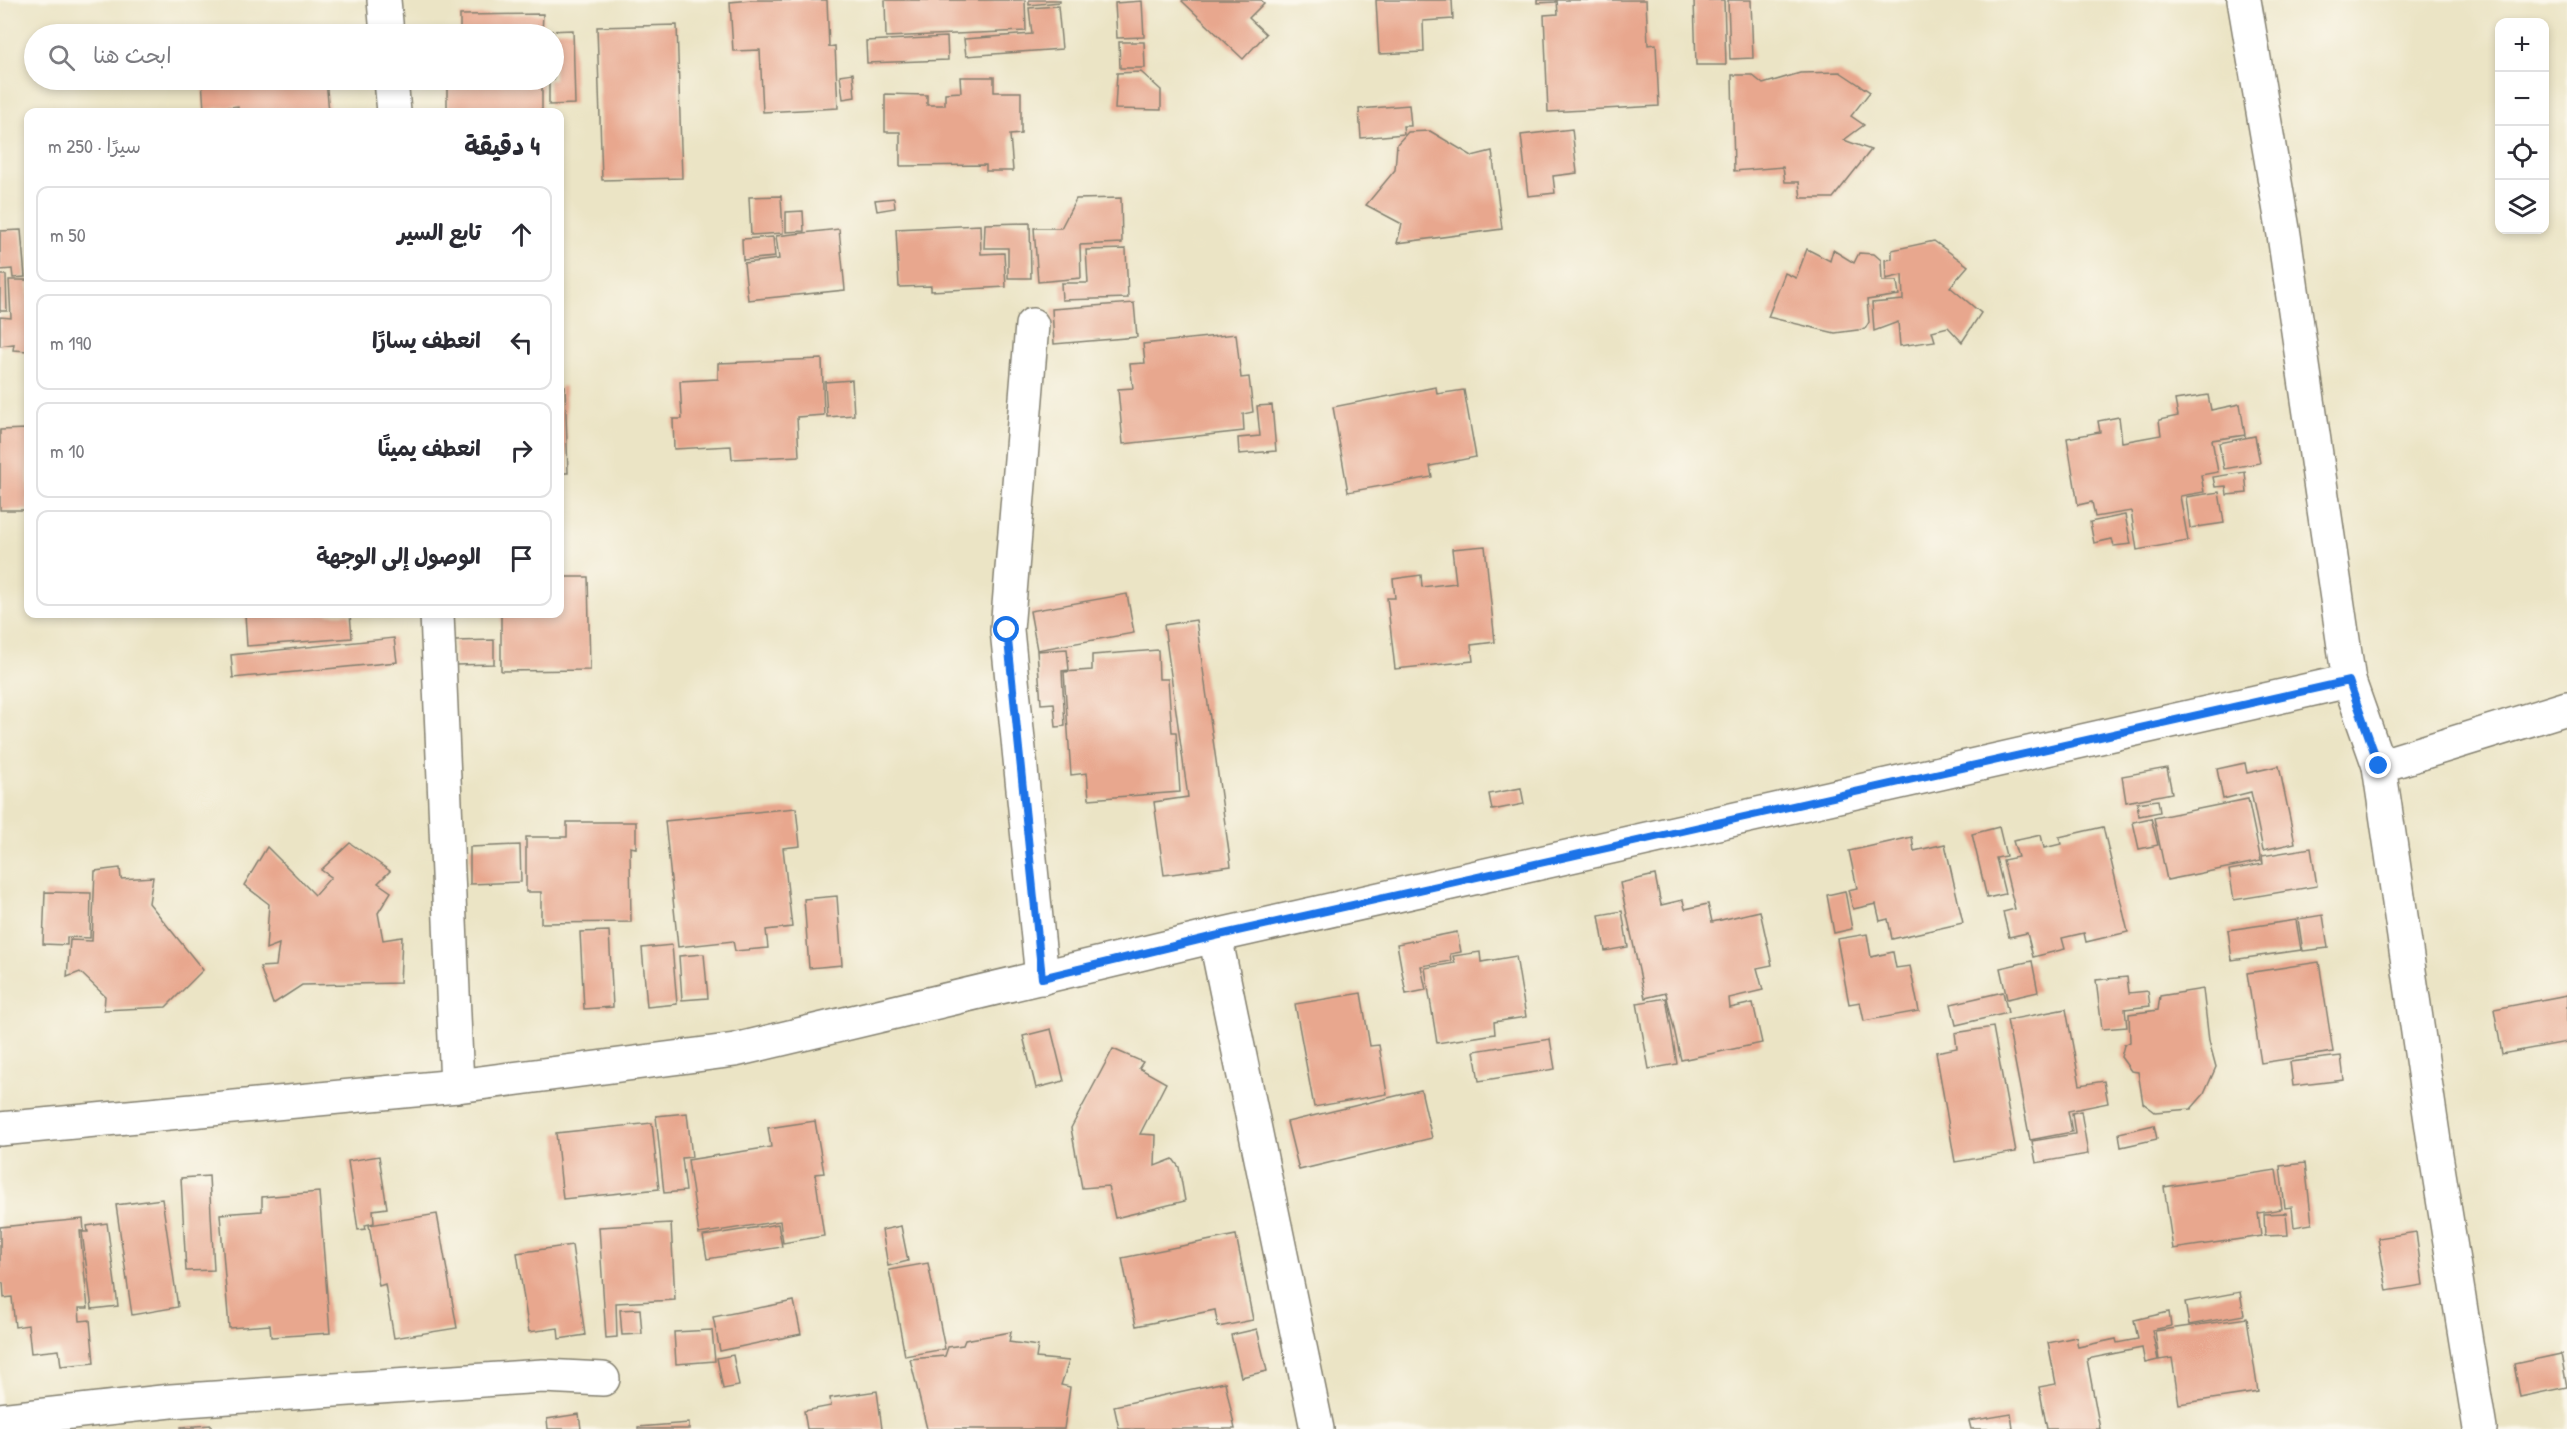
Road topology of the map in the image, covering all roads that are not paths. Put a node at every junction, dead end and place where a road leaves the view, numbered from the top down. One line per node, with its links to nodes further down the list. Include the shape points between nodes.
1 (384, 0): 3 (street)
2 (2244, 0): 8 (street, via 2284,235)
3 (386, 24)
4 (392, 90): 5 (street)
5 (394, 108)
6 (1032, 325): 12 (street, via 1007,630)
7 (437, 618): 13 (street)
8 (2349, 681): 10 (street); 11 (street)
9 (2567, 708): 10 (street)
10 (2379, 766): 18 (street)
11 (1215, 936): 12 (street); 17 (street)
12 (1042, 978): 13 (street, via 735,1050)
13 (457, 1086): 14 (street)
14 (0, 1129)
15 (603, 1379): 16 (street, via 543,1376 171,1401)
16 (0, 1420)
17 (1317, 1429)
18 (2480, 1429)

